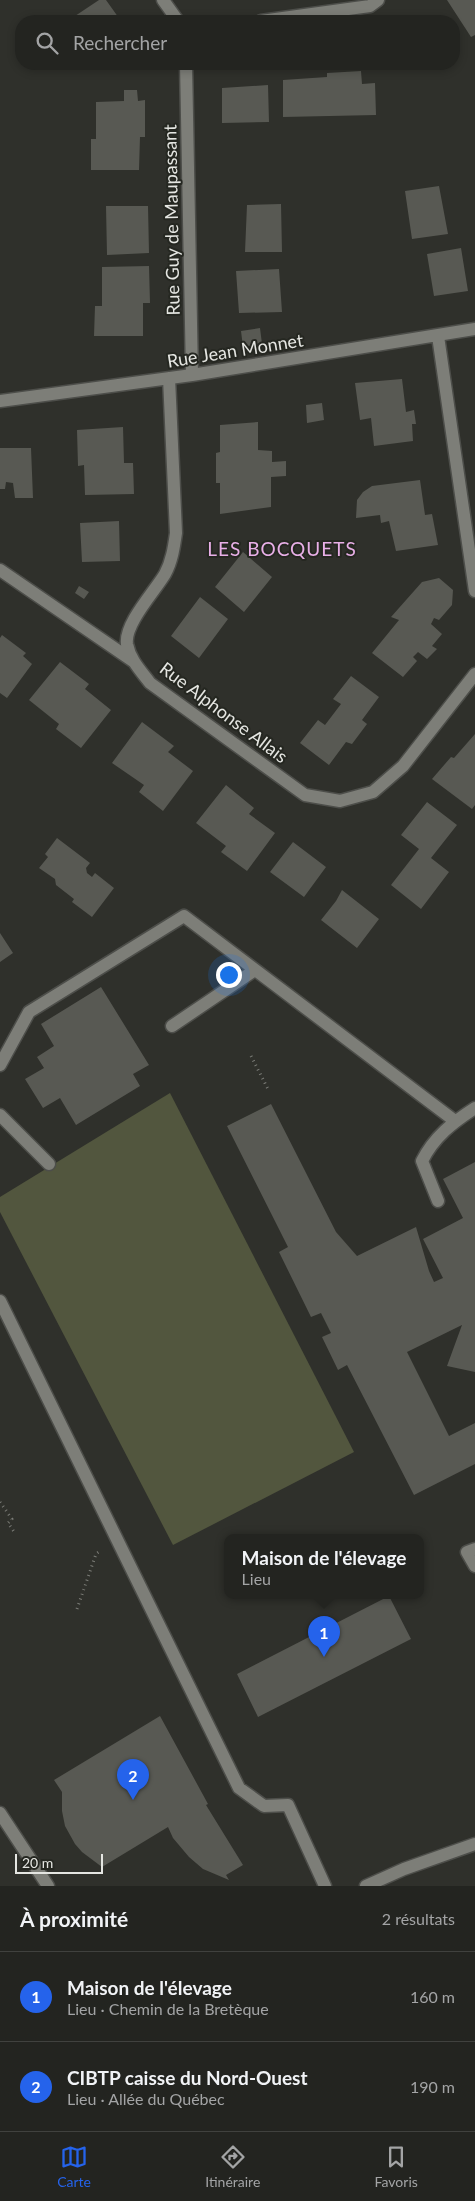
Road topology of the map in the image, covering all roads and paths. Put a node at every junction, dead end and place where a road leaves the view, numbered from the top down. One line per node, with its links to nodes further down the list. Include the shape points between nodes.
1 (163, 0): 3 (street)
2 (378, 0): 4 (street, via 370,6)
3 (174, 15)
4 (305, 15)
5 (186, 70): 8 (street, Rue Guy de Maupassant)
6 (475, 329): 7 (street, Rue Jean Monnet)
7 (438, 336): 8 (street, Rue Jean Monnet); 12 (street)
8 (192, 375): 9 (street, Rue Jean Monnet)
9 (169, 378): 10 (street, Rue Jean Monnet); 13 (street, Rue Alphonse Allais, via 176,533 166,573 131,624 126,642)
10 (0, 401)
11 (0, 570): 13 (street)
12 (475, 591)
13 (133, 661): 14 (street, Rue Alphonse Allais, via 150,683 305,795 340,801 373,792 404,766)
14 (475, 674)
15 (255, 970): 16 (street); 18 (street, via 184,916 29,1012); 22 (street)
16 (172, 1026)
17 (251, 1056): 19 (path)
18 (0, 1065)
19 (269, 1091)
20 (475, 1108): 22 (street)
21 (0, 1115): 23 (street)
22 (455, 1121): 24 (street, via 430,1145 422,1161)
23 (49, 1164)
24 (438, 1201)
25 (0, 1301): 28 (street)
26 (0, 1502): 27 (path, via 12,1520 8,1523)
27 (15, 1533)
28 (118, 1540): 31 (path, via 96,1554); 35 (street, via 239,1788 264,1806 288,1806)
29 (475, 1549): 30 (street, via 467,1552)
30 (475, 1566)
31 (77, 1609)
32 (0, 1813): 34 (street)
33 (475, 1844): 36 (street)
34 (48, 1886)
35 (325, 1886)
36 (366, 1886)

